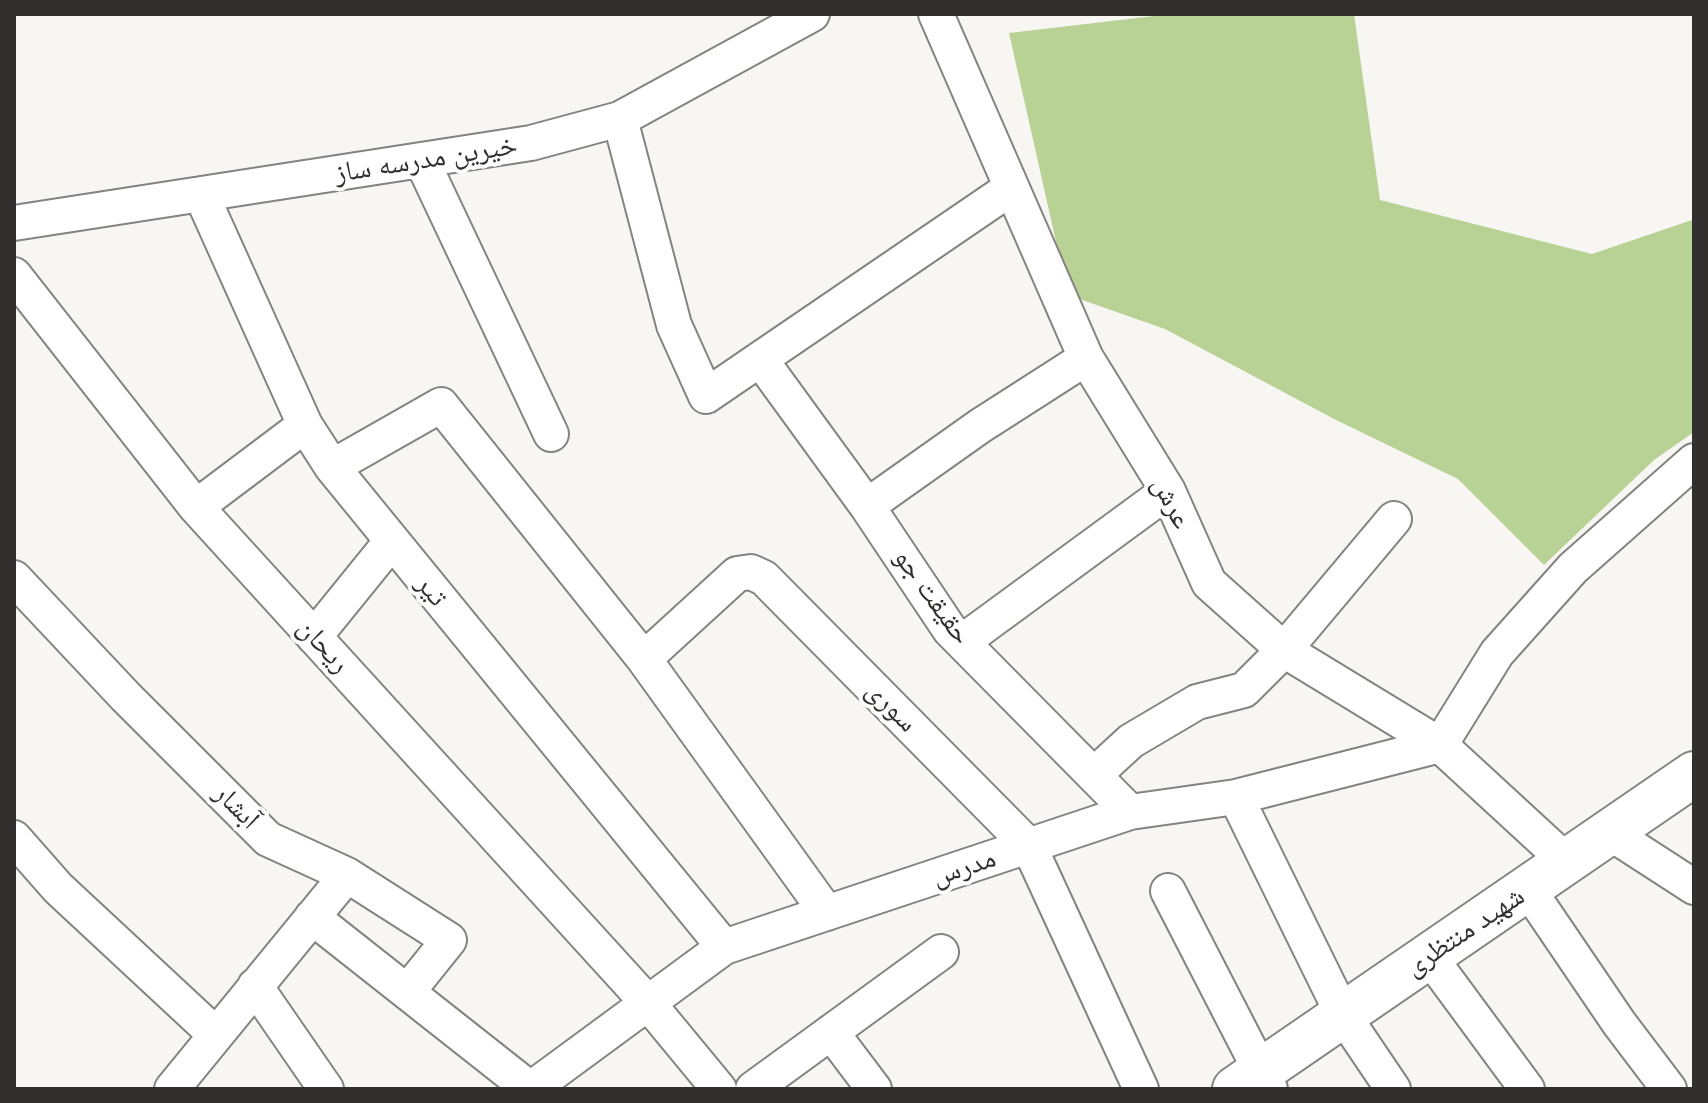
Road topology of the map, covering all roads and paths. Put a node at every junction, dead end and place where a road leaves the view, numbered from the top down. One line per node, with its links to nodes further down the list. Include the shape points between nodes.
1 (812, 14): 3 (street, خیرین مدرسه ساز)
2 (936, 14): 5 (street, عرش)
3 (620, 119): 4 (street, خیرین مدرسه ساز, via 531,143); 10 (street, via 674,325 706,396)
4 (422, 161): 6 (street, خیرین مدرسه ساز); 12 (street)
5 (1011, 188): 9 (street, عرش); 10 (street)
6 (201, 194): 7 (street, خیرین مدرسه ساز); 11 (street, تیر)
7 (14, 223)
8 (14, 275): 17 (street, ریحان)
9 (1086, 358): 15 (street, عرش); 16 (street)
10 (760, 359): 16 (street, حقیقت جو)
11 (305, 425): 14 (street, تیر); 17 (street)
12 (551, 434)
13 (1694, 461): 25 (street, via 1573,568 1506,642)
14 (332, 467): 19 (street, تیر); 24 (street, via 441,405)
15 (1168, 491): 22 (street); 23 (street, عرش, via 1209,583)
16 (867, 506): 22 (street, حقیقت جو)
17 (196, 507): 21 (street, ریحان)
18 (1394, 519): 23 (street)
19 (391, 542): 21 (street); 40 (street, تیر)
20 (14, 578): 34 (street, آبشار, via 268,839)
21 (314, 637): 45 (street, ریحان)
22 (962, 642): 27 (street, حقیقت جو)
23 (1284, 650): 25 (street, عرش); 27 (street, via 1244,690 1197,702 1131,741)
24 (644, 659): 31 (street, سوری, via 737,574 751,572 764,578); 38 (street)
25 (1440, 745): 28 (street, مدرس); 33 (street, عرش)
26 (1694, 774): 30 (street, شهید منتظری)
27 (1094, 775): 29 (street, حقیقت جو)
28 (1236, 797): 29 (street, مدرس); 46 (street)
29 (1130, 812): 31 (street, مدرس)
30 (1609, 832): 33 (street, شهید منتظری); 35 (street)
31 (1029, 846): 38 (street, مدرس); 56 (street, سوری)
32 (21, 858): 48 (street)
33 (1566, 861): 36 (street, شهید منتظری)
34 (347, 875): 39 (street); 44 (street, آبشار, via 449,940)
35 (1694, 887)
36 (1528, 889): 42 (street, شهید منتظری); 59 (street)
37 (1168, 891): 49 (street)
38 (827, 913): 40 (street, مدرس)
39 (312, 917): 43 (street); 44 (street)
40 (724, 947): 45 (street, مدرس)
41 (941, 952): 47 (street)
42 (1429, 956): 46 (street, شهید منتظری); 58 (street)
43 (255, 986): 48 (street); 51 (street)
44 (408, 991): 52 (street)
45 (648, 1003): 52 (street, مدرس); 53 (street, ریحان)
46 (1343, 1015): 49 (street, شهید منتظری); 57 (street)
47 (831, 1032): 54 (street); 55 (street)
48 (216, 1035): 50 (street)
49 (1255, 1083)
50 (172, 1089)
51 (326, 1089)
52 (530, 1089)
53 (719, 1089)
54 (753, 1089)
55 (874, 1089)
56 (1141, 1089)
57 (1393, 1089)
58 (1527, 1089)
59 (1669, 1089)

